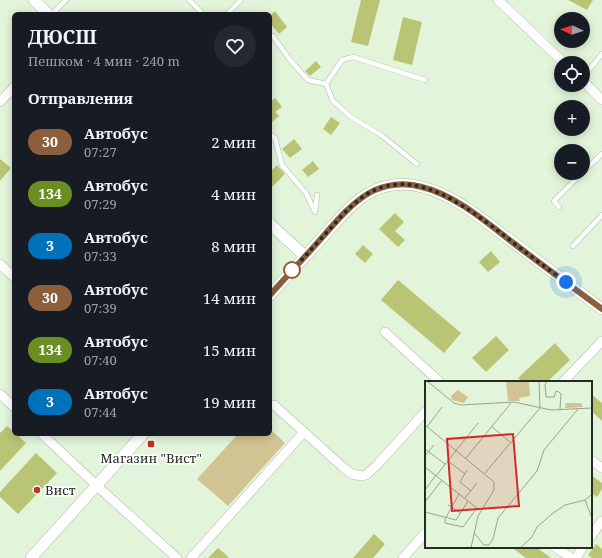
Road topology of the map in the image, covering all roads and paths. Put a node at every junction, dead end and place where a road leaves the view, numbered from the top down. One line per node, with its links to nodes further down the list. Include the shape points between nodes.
1 (34, 0): 6 (street)
2 (66, 0): 7 (lane)
3 (189, 0): 8 (lane)
4 (242, 0): 9 (lane)
5 (498, 0): 12 (street)
6 (46, 12)
7 (54, 12)
8 (201, 12)
9 (229, 12)
10 (273, 36): 15 (lane, via 308,80)
11 (602, 54): 13 (lane)
12 (557, 56)
13 (590, 69)
14 (425, 80): 15 (lane, via 353,57 342,60)
15 (326, 84): 22 (lane, via 333,101 351,117 381,135)
16 (590, 88): 18 (street)
17 (12, 89): 19 (street)
18 (602, 100)
19 (0, 102)
20 (272, 136): 25 (lane, via 275,138 282,165 306,193 315,212)
21 (602, 154): 23 (lane)
22 (417, 164)
23 (590, 165)
24 (574, 180): 26 (lane, via 554,201)
25 (316, 195)
26 (559, 207)
27 (602, 215): 29 (lane)
28 (272, 226): 30 (street)
29 (573, 246)
30 (305, 256): 33 (street); 34 (street, via 343,215 365,196 378,189 396,185 419,186 439,193 466,208)
31 (0, 264): 32 (street)
32 (12, 275)
33 (272, 293)
34 (602, 309)
35 (385, 332): 37 (street)
36 (600, 346): 38 (street)
37 (439, 381)
38 (564, 381)
39 (0, 394): 40 (street)
40 (12, 405)
41 (274, 406): 43 (street)
42 (425, 412): 43 (street, via 364,476 348,471)
43 (304, 432): 56 (street)
44 (44, 436): 48 (street)
45 (141, 436): 48 (street)
46 (592, 461): 47 (street)
47 (602, 468)
48 (96, 485): 54 (street); 55 (street)
49 (602, 521): 51 (street)
50 (425, 533): 57 (street)
51 (592, 535)
52 (556, 548): 58 (street)
53 (582, 548): 59 (street)
54 (31, 558)
55 (177, 558)
56 (191, 558)
57 (403, 558)
58 (571, 558)
59 (576, 558)

